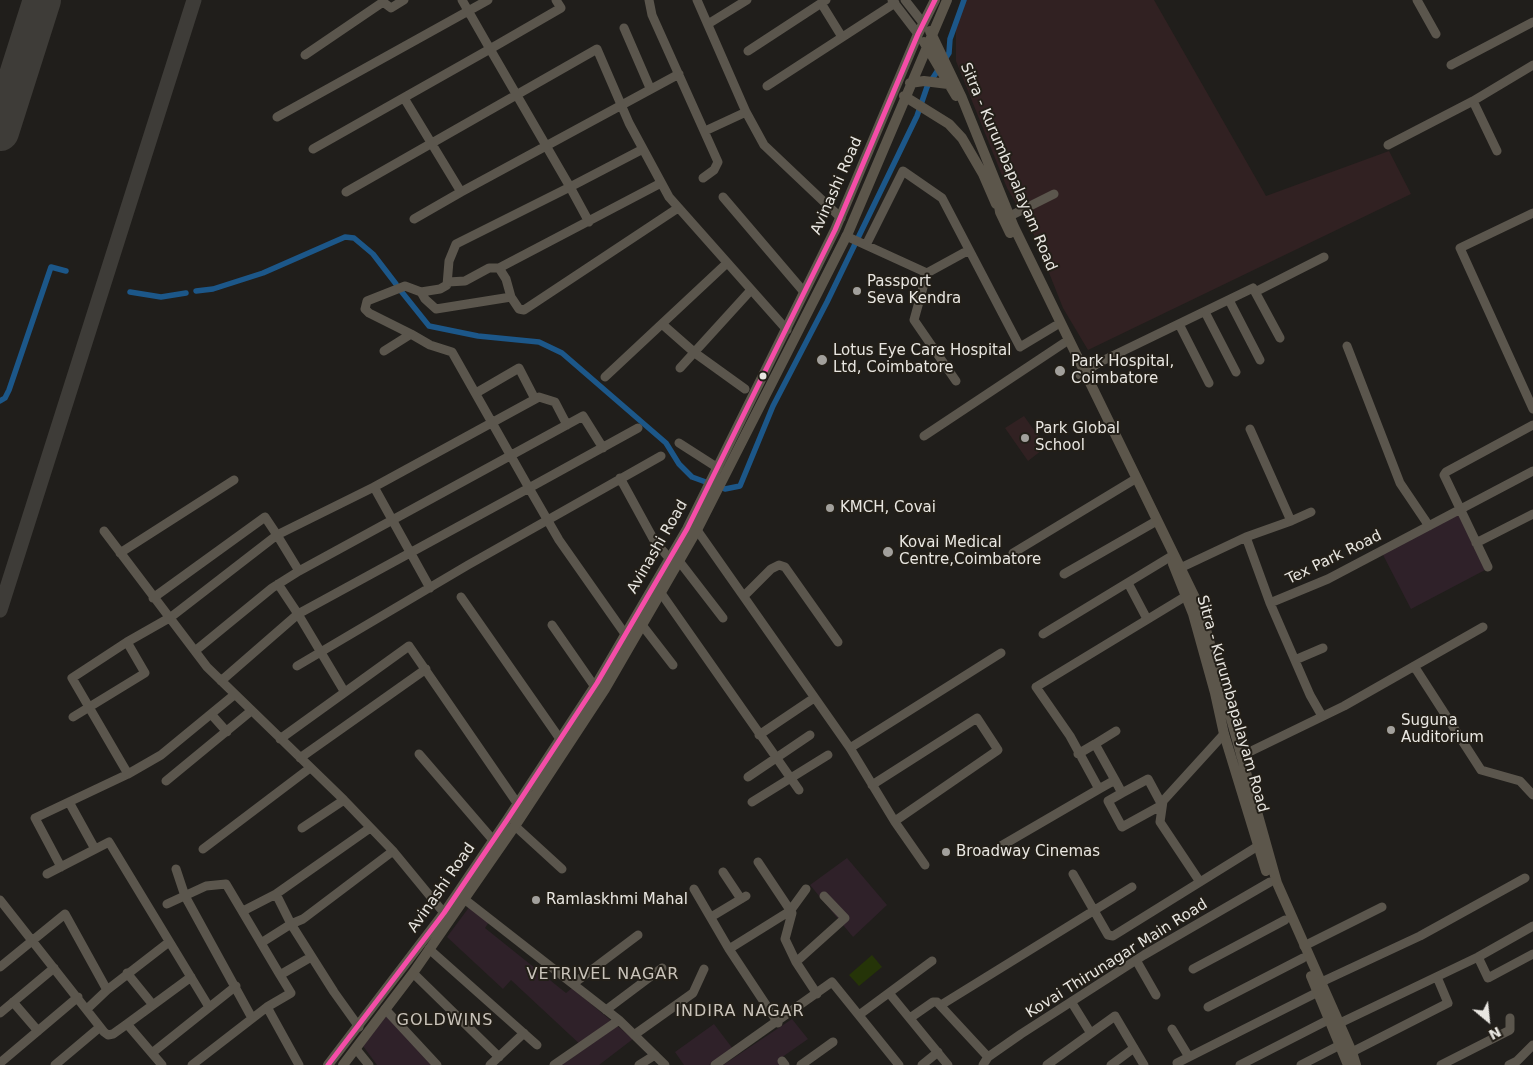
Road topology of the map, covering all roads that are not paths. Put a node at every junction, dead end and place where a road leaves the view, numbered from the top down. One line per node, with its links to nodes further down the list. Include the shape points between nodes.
1 (404, 0): 26 (street, via 391,8 383,2)
2 (462, 0): 14 (street)
3 (488, 0): 14 (street)
4 (556, 0): 24 (street, via 561,8)
5 (649, 0): 30 (street, via 652,15)
6 (697, 0): 17 (street)
7 (747, 0): 17 (street)
8 (935, 0): 16 (main road, Avinashi Road)
9 (947, 0): 19 (main road, Avinashi Road)
10 (1417, 0): 21 (street)
11 (823, 2): 22 (street); 25 (street)
12 (893, 2): 20 (street); 22 (street)
13 (907, 2): 16 (street)
14 (468, 11): 24 (street); 41 (street)
15 (1533, 22): 28 (street)
16 (923, 23): 19 (main road, Sitra - Kurumbapalayam Road); 20 (main road, Avinashi Road)
17 (708, 24): 40 (street)
18 (624, 28): 34 (street)
19 (931, 33): 23 (main road, Avinashi Road); 27 (main road, Sitra - Kurumbapalayam Road)
20 (918, 34): 23 (main road, Sitra - Kurumbapalayam Road); 61 (main road, Avinashi Road)
21 (1436, 34)
22 (842, 38): 33 (street)
23 (926, 46): 27 (main road, Sitra - Kurumbapalayam Road); 32 (main road, Avinashi Road)
24 (490, 49): 35 (street); 36 (street)
25 (748, 51)
26 (305, 55)
27 (938, 56): 31 (main road, Sitra - Kurumbapalayam Road); 57 (main road, Sitra - Kurumbapalayam Road, via 949,68)
28 (1451, 65)
29 (1533, 65): 38 (street)
30 (679, 74): 34 (street); 42 (street)
31 (947, 82): 32 (main road); 57 (main road, Sitra - Kurumbapalayam Road, via 962,106)
32 (910, 83): 37 (main road, Avinashi Road)
33 (767, 86)
34 (650, 88): 39 (street)
35 (518, 95): 39 (street, via 598,50); 43 (street); 44 (street)
36 (404, 98): 43 (street); 46 (street)
37 (907, 98): 57 (main road, via 949,124 962,138); 62 (main road, Avinashi Road)
38 (1473, 101): 45 (street); 48 (street)
39 (621, 104): 44 (street); 47 (street)
40 (746, 112): 42 (street); 61 (street, via 764,145)
41 (278, 117)
42 (705, 132): 49 (street, via 718,162 714,170)
43 (432, 144): 52 (street); 53 (street)
44 (546, 144): 51 (street); 53 (street)
45 (1388, 145)
46 (313, 149)
47 (643, 149): 50 (street); 51 (street)
48 (1497, 151)
49 (703, 178)
50 (661, 183): 56 (street); 60 (street)
51 (570, 188): 60 (street); 69 (street, via 456,244 449,261)
52 (346, 192)
53 (461, 192): 59 (street)
54 (1054, 194): 57 (street)
55 (723, 197): 72 (street)
56 (678, 208): 66 (street); 74 (street, via 524,310)
57 (1005, 214): 79 (main road, Sitra - Kurumbapalayam Road); 90 (main road, Sitra - Kurumbapalayam Road)
58 (1533, 214): 97 (street, via 1460,248)
59 (414, 219)
60 (589, 222): 67 (street)
61 (838, 222): 62 (main road); 72 (main road, Avinashi Road)
62 (847, 235): 63 (street); 109 (main road, Avinashi Road)
63 (866, 245): 64 (street, via 903,171 942,198); 68 (street)
64 (970, 250): 68 (street); 79 (street, via 1020,347)
65 (1324, 257): 73 (street)
66 (727, 263): 70 (street); 77 (street)
67 (499, 268): 69 (street, via 489,268 464,282); 74 (street, via 506,278)
68 (927, 273): 92 (street, via 914,320)
69 (448, 282): 71 (street, via 440,289)
70 (751, 290): 80 (street); 86 (street)
71 (421, 292): 74 (street, via 436,309); 81 (street, via 401,286 367,301 365,305 369,313)
72 (804, 292): 80 (main road, Avinashi Road)
73 (1255, 292): 75 (street, via 1253,288); 82 (street)
74 (511, 297)
75 (1229, 300): 76 (street); 87 (street)
76 (1205, 312): 78 (street); 89 (street)
77 (662, 324): 86 (street); 91 (street)
78 (1178, 324): 90 (street); 93 (street)
79 (1055, 326): 83 (main road, Sitra - Kurumbapalayam Road)
80 (787, 330): 109 (main road, Avinashi Road)
81 (411, 334): 85 (street); 95 (street, via 452,352)
82 (1280, 338)
83 (1064, 343): 90 (main road, Sitra - Kurumbapalayam Road); 103 (street)
84 (1347, 346): 123 (street, via 1400,483)
85 (384, 351)
86 (695, 352): 88 (street); 94 (street)
87 (1260, 360)
88 (680, 368)
89 (1236, 372)
90 (1082, 374): 112 (main road, Sitra - Kurumbapalayam Road); 135 (main road, Sitra - Kurumbapalayam Road)
91 (605, 377)
92 (956, 381)
93 (1209, 383)
94 (745, 389)
95 (476, 393): 96 (street, via 519,368); 98 (street)
96 (536, 399): 98 (street); 99 (street, via 554,402)
97 (1533, 409)
98 (492, 422): 106 (street); 113 (street)
99 (567, 425): 105 (street, via 583,416); 106 (street)
100 (1533, 425): 116 (street, via 1446,472 1445,482)
101 (638, 428): 105 (street)
102 (1250, 429): 121 (street)
103 (924, 436)
104 (679, 443): 109 (street)
105 (603, 448): 114 (street)
106 (511, 455): 114 (street); 119 (street)
107 (661, 456): 110 (street)
108 (1533, 471): 116 (street, Tex Park Road)
109 (718, 475): 115 (main road, Avinashi Road)
110 (620, 478): 120 (street); 133 (street, via 654,542)
111 (234, 480): 130 (street)
112 (1132, 481): 122 (main road, Sitra - Kurumbapalayam Road); 129 (street)
113 (374, 487): 119 (street); 126 (street)
114 (529, 488): 120 (street); 131 (street)
115 (708, 497): 124 (main road, Avinashi Road); 133 (main road, Avinashi Road)
116 (1460, 510): 123 (street, Tex Park Road); 128 (street)
117 (1311, 512): 121 (street)
118 (1533, 514): 128 (street)
119 (393, 520): 131 (street); 136 (street)
120 (547, 520): 140 (street); 154 (street)
121 (1291, 521): 127 (street)
122 (1154, 523): 132 (main road, Sitra - Kurumbapalayam Road); 137 (street)
123 (1428, 526): 146 (street, Tex Park Road, via 1328,579)
124 (697, 530): 133 (main road, Avinashi Road); 142 (street)
125 (104, 531): 130 (street)
126 (277, 535): 136 (street); 145 (street, via 265,517); 148 (street)
127 (1246, 537): 135 (street); 146 (street)
128 (1476, 543): 134 (street)
129 (1013, 552)
130 (120, 553): 145 (street)
131 (410, 553): 140 (street); 147 (street)
132 (1170, 557): 135 (main road, Sitra - Kurumbapalayam Road); 138 (street)
133 (674, 560): 141 (main road, Avinashi Road); 149 (street); 154 (main road, Avinashi Road)
134 (1488, 567)
135 (1179, 568): 143 (main road, Sitra - Kurumbapalayam Road); 189 (main road, via 1200,608)
136 (299, 571): 139 (street)
137 (1064, 574)
138 (1128, 583): 150 (street); 155 (street)
139 (278, 584): 147 (street); 160 (street)
140 (430, 588): 159 (street)
141 (661, 593): 152 (main road, Avinashi Road); 180 (street)
142 (744, 596): 157 (street, via 771,569 779,565 785,567); 171 (street)
143 (1186, 596): 150 (street); 179 (main road, Sitra - Kurumbapalayam Road)
144 (461, 597): 183 (street)
145 (154, 598): 148 (street)
146 (1270, 603): 162 (street)
147 (298, 614): 159 (street); 167 (street)
148 (171, 618): 156 (street); 160 (street)
149 (723, 618)
150 (1148, 619): 187 (street, via 1036,687 1070,736)
151 (552, 624): 168 (street)
152 (642, 625): 164 (street); 208 (main road, Avinashi Road)
153 (1483, 627): 165 (street)
154 (625, 634): 168 (main road, Avinashi Road)
155 (1043, 634)
156 (127, 642): 172 (street, via 72,678); 172 (street, via 145,673)
157 (838, 642)
158 (1323, 648): 162 (street)
159 (321, 650): 163 (street); 169 (street)
160 (195, 651): 167 (street)
161 (1001, 652): 185 (street)
162 (1295, 660): 175 (street)
163 (297, 666)
164 (673, 666)
165 (1414, 666): 175 (street); 202 (street, via 1481,770 1520,781)
166 (426, 669): 169 (street, via 408,646); 190 (street); 206 (street)
167 (220, 681): 170 (street)
168 (595, 687): 183 (main road, Avinashi Road)
169 (344, 691): 182 (street)
170 (234, 694): 173 (street); 174 (street)
171 (814, 698): 180 (street); 185 (street)
172 (88, 708): 176 (street); 193 (street)
173 (252, 711): 178 (street); 182 (street)
174 (210, 714): 178 (street); 193 (street, via 160,755)
175 (1322, 716): 189 (street)
176 (72, 717)
177 (1116, 731): 184 (street)
178 (226, 732): 197 (street)
179 (1224, 734): 213 (main road, Sitra - Kurumbapalayam Road); 226 (street, via 1165,797 1160,822)
180 (759, 735): 191 (street)
181 (810, 735): 191 (street)
182 (280, 739): 190 (street)
183 (560, 739): 206 (main road, Avinashi Road)
184 (1096, 744): 187 (street); 196 (street)
185 (850, 748): 198 (street)
186 (420, 754): 211 (street)
187 (1078, 754): 199 (street)
188 (828, 755): 195 (street)
189 (1241, 756): 251 (main road, via 1277,883)
190 (300, 758): 192 (street)
191 (776, 758): 194 (street); 195 (street)
192 (310, 768): 203 (street); 214 (street)
193 (128, 774): 204 (street)
194 (748, 777)
195 (789, 778): 200 (street); 205 (street)
196 (1115, 780): 199 (street); 201 (street)
197 (166, 781)
198 (872, 785): 207 (street); 207 (street, via 977,718 998,750)
199 (1099, 789): 212 (street)
200 (798, 790)
201 (1122, 793): 201 (street, via 1148,779 1162,805 1122,827 1108,801)
202 (1533, 795)
203 (344, 800): 209 (street); 210 (street)
204 (69, 802): 215 (street); 219 (street, via 35,818)
205 (752, 802)
206 (518, 803): 211 (main road, Avinashi Road)
207 (895, 821): 218 (street)
208 (515, 826): 221 (street); 236 (main road, Avinashi Road)
209 (302, 828)
210 (370, 828): 216 (street); 231 (street)
211 (493, 840): 232 (main road, Avinashi Road)
212 (1001, 846)
213 (1258, 846): 226 (street); 227 (main road, Sitra - Kurumbapalayam Road)
214 (204, 849)
215 (94, 850): 219 (street); 249 (street, via 109,842)
216 (394, 851): 242 (street); 245 (street, via 303,919)
217 (758, 862): 240 (street)
218 (925, 865)
219 (61, 867): 223 (street)
220 (176, 869): 233 (street)
221 (562, 869)
222 (723, 872): 243 (street, via 743,898)
223 (47, 874)
224 (1073, 874): 241 (street)
225 (1525, 878): 273 (street, via 1420,936)
226 (1200, 882): 241 (street, via 1113,936 1108,935)
227 (1270, 882): 244 (main road, Sitra - Kurumbapalayam Road); 258 (street, Kovai Thirunagar Main Road)
228 (1132, 887): 241 (street)
229 (806, 889): 240 (street)
230 (694, 890): 243 (street)
231 (276, 894): 239 (street); 245 (street)
232 (457, 894): 236 (street); 242 (main road, Avinashi Road)
233 (186, 896): 237 (street); 239 (street, via 206,886 226,884); 272 (street)
234 (824, 896): 260 (street, via 845,918)
235 (0, 900): 248 (street)
236 (465, 900): 252 (main road, Avinashi Road); 271 (street)
237 (167, 904)
238 (1382, 907): 251 (street)
239 (243, 911): 250 (street)
240 (790, 911): 253 (street); 260 (street, via 792,916 785,939)
241 (1094, 911): 282 (street)
242 (444, 913): 299 (main road, Avinashi Road)
243 (712, 917): 253 (street)
244 (1285, 920): 257 (main road, Sitra - Kurumbapalayam Road); 264 (street)
245 (291, 924): 250 (street); 255 (street)
246 (1533, 926): 256 (street)
247 (638, 935): 271 (street)
248 (32, 941): 261 (street); 262 (street); 274 (street, via 65,914)
249 (169, 942): 266 (street); 269 (street)
250 (261, 942): 268 (street)
251 (1304, 946): 273 (main road)
252 (429, 949): 267 (main road, Avinashi Road); 303 (street)
253 (729, 949): 296 (street)
254 (1533, 954): 256 (street, via 1488,978)
255 (311, 957): 268 (street); 299 (street)
256 (1478, 957): 270 (street)
257 (1303, 958): 273 (main road, Sitra - Kurumbapalayam Road); 285 (street)
258 (1136, 960): 277 (street); 280 (street, Kovai Thirunagar Main Road)
259 (932, 961): 275 (street)
260 (796, 962): 276 (street)
261 (0, 968)
262 (54, 968): 278 (street); 279 (street)
263 (662, 968): 288 (street)
264 (1193, 968)
265 (704, 969): 304 (street, via 693,993)
266 (128, 973): 274 (street); 281 (street)
267 (413, 973): 287 (main road, Avinashi Road); 315 (street)
268 (280, 975): 284 (street, via 291,993)
269 (191, 977): 281 (street); 283 (street)
270 (1437, 977): 295 (street); 312 (street, via 1448,1004)
271 (573, 984): 288 (street)
272 (236, 986): 283 (street); 291 (street)
273 (1318, 986): 295 (main road, Sitra - Kurumbapalayam Road); 316 (street)
274 (107, 990): 286 (street)
275 (889, 992): 290 (street); 292 (street)
276 (817, 994): 290 (street, via 832,982); 296 (street)
277 (1156, 995)
278 (78, 998): 286 (street); 301 (street)
279 (13, 1002): 289 (street); 301 (street)
280 (1072, 1003): 302 (street); 317 (street, Kovai Thirunagar Main Road)
281 (153, 1005): 297 (street)
282 (941, 1005): 292 (street, via 933,1002); 317 (street)
283 (208, 1007): 313 (street)
284 (267, 1007): 291 (street); 323 (street)
285 (1208, 1007)
286 (87, 1009): 298 (street)
287 (385, 1009): 310 (main road, Avinashi Road); 327 (street)
288 (606, 1010): 294 (street)
289 (0, 1013)
290 (859, 1015): 334 (street)
291 (252, 1018): 322 (street)
292 (910, 1018): 311 (street)
293 (1510, 1018): 344 (street, via 1510,1030)
294 (619, 1020): 304 (street); 329 (street)
295 (1335, 1021): 306 (main road, Sitra - Kurumbapalayam Road); 312 (main road); 340 (street)
296 (778, 1023): 332 (street)
297 (127, 1024): 298 (street, via 108,1035); 313 (street)
298 (100, 1027): 320 (street)
299 (359, 1027): 324 (main road, Avinashi Road)
300 (1172, 1029): 316 (street)
301 (38, 1031): 318 (street)
302 (1090, 1032): 309 (street, via 1115,1016); 337 (street)
303 (524, 1033): 307 (street); 315 (street)
304 (634, 1034): 314 (street)
305 (833, 1042): 333 (street)
306 (1340, 1044): 341 (street); 342 (main road, Sitra - Kurumbapalayam Road)
307 (538, 1045)
308 (1533, 1045): 345 (street)
309 (1134, 1048): 338 (street); 339 (street)
310 (356, 1049): 325 (main road, Avinashi Road); 326 (street)
311 (938, 1052): 335 (street); 336 (street)
312 (1352, 1052): 343 (main road)
313 (152, 1053): 321 (street)
314 (655, 1054): 330 (street); 331 (street)
315 (499, 1057): 328 (street)
316 (1189, 1057): 319 (street)
317 (986, 1061)
318 (0, 1063)
319 (1177, 1064)
320 (55, 1065)
321 (162, 1065)
322 (192, 1065)
323 (299, 1065)
324 (328, 1065)
325 (343, 1065)
326 (369, 1065)
327 (437, 1065)
328 (490, 1065)
329 (554, 1065)
330 (639, 1065)
331 (665, 1065)
332 (715, 1065)
333 (801, 1065)
334 (899, 1065)
335 (922, 1065)
336 (948, 1065)
337 (1047, 1065)
338 (1111, 1065)
339 (1144, 1065)
340 (1240, 1065)
341 (1301, 1065)
342 (1348, 1065)
343 (1356, 1065)
344 (1441, 1065)
345 (1509, 1065)

